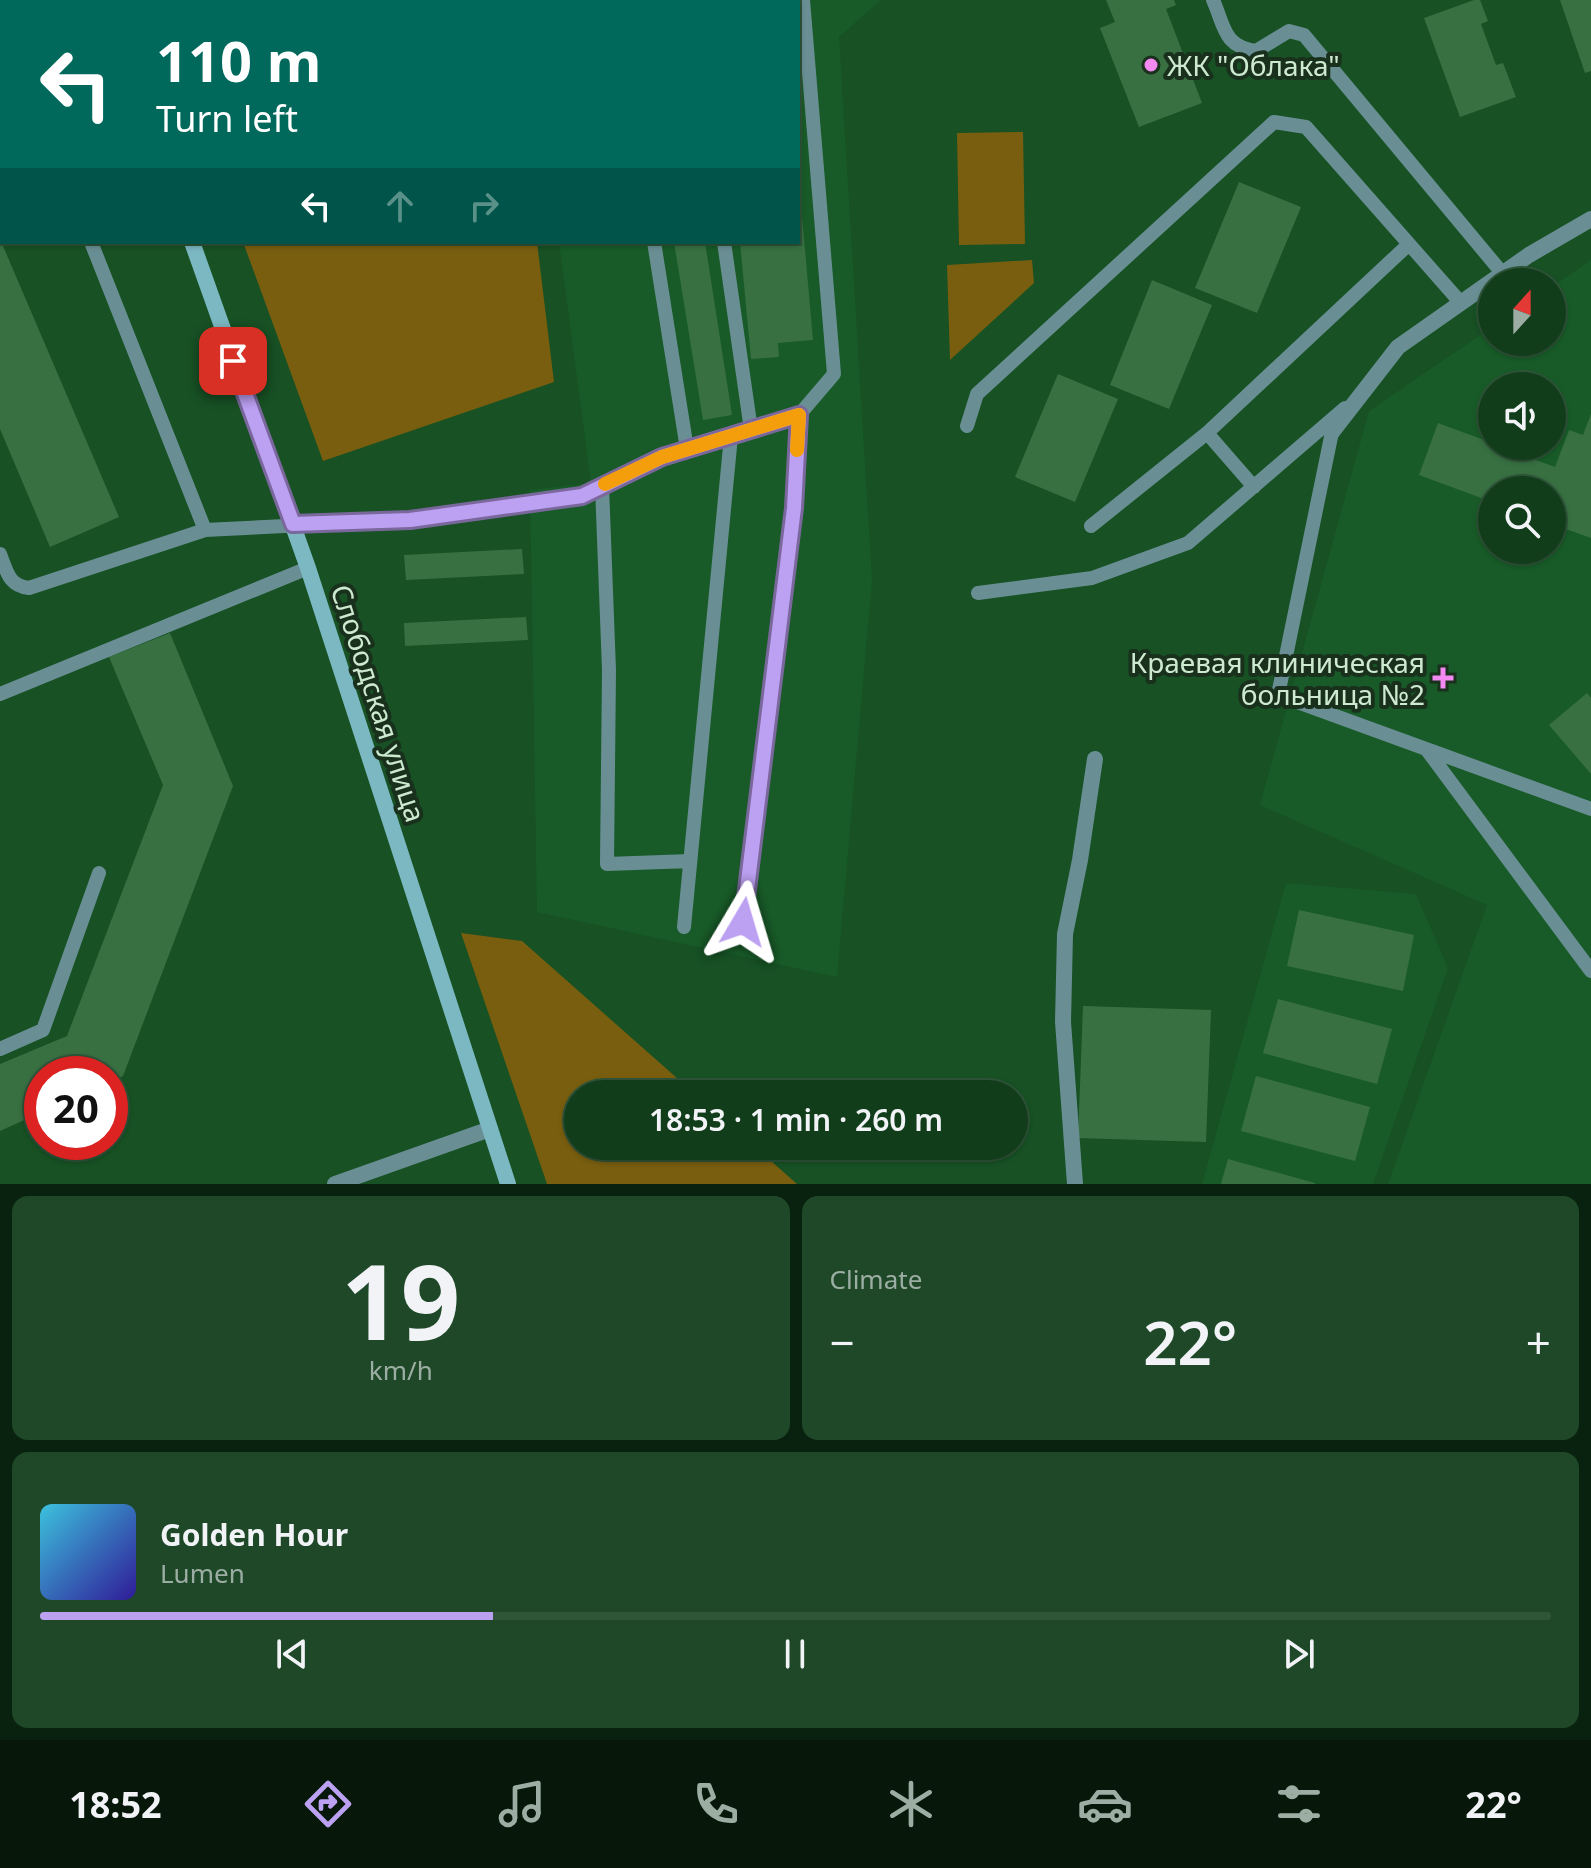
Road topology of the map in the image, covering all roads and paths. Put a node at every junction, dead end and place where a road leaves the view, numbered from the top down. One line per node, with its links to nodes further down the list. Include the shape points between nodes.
1 (803, 0): 14 (lane, via 834,374)
2 (1213, 0): 9 (lane, via 1231,43 1240,49 1256,51 1289,31 1304,35)
3 (1591, 219): 10 (street)
4 (92, 244): 25 (lane)
5 (193, 244): 23 (street, Слободская улица)
6 (654, 244): 20 (lane)
7 (724, 244): 16 (lane)
8 (1409, 244): 12 (lane); 15 (lane, via 1306,127 1274,122 977,394); 18 (lane)
9 (1498, 268)
10 (1513, 268)
11 (1478, 291): 12 (street)
12 (1461, 303): 13 (street, via 1398,347)
13 (1363, 392): 17 (street); 22 (lane)
14 (799, 415): 16 (lane); 35 (lane, via 794,508)
15 (967, 426)
16 (751, 430): 19 (lane)
17 (1332, 432): 30 (lane, via 1278,695)
18 (1207, 433): 22 (lane); 24 (lane)
19 (731, 436): 20 (lane); 33 (lane)
20 (687, 449): 21 (lane)
21 (602, 486): 23 (lane, via 582,496 424,518); 33 (lane, via 609,670 607,864)
22 (1254, 487): 28 (lane, via 1188,543 1092,578)
23 (293, 524): 25 (lane); 27 (street, Слободская улица)
24 (1091, 526)
25 (205, 530): 26 (lane, via 29,588 11,581)
26 (0, 554)
27 (308, 568): 29 (lane); 39 (street, Слободская улица)
28 (978, 593)
29 (0, 694)
30 (1427, 749): 32 (lane); 37 (lane)
31 (1095, 759): 43 (street, via 1065,934 1063,1022)
32 (1591, 809)
33 (690, 861): 36 (lane)
34 (99, 873): 38 (lane, via 43,1030)
35 (743, 922)
36 (684, 927)
37 (1591, 971)
38 (0, 1049)
39 (490, 1129): 40 (street); 42 (street, Слободская улица)
40 (370, 1178): 41 (street)
41 (335, 1184)
42 (508, 1184)
43 (1075, 1184)

